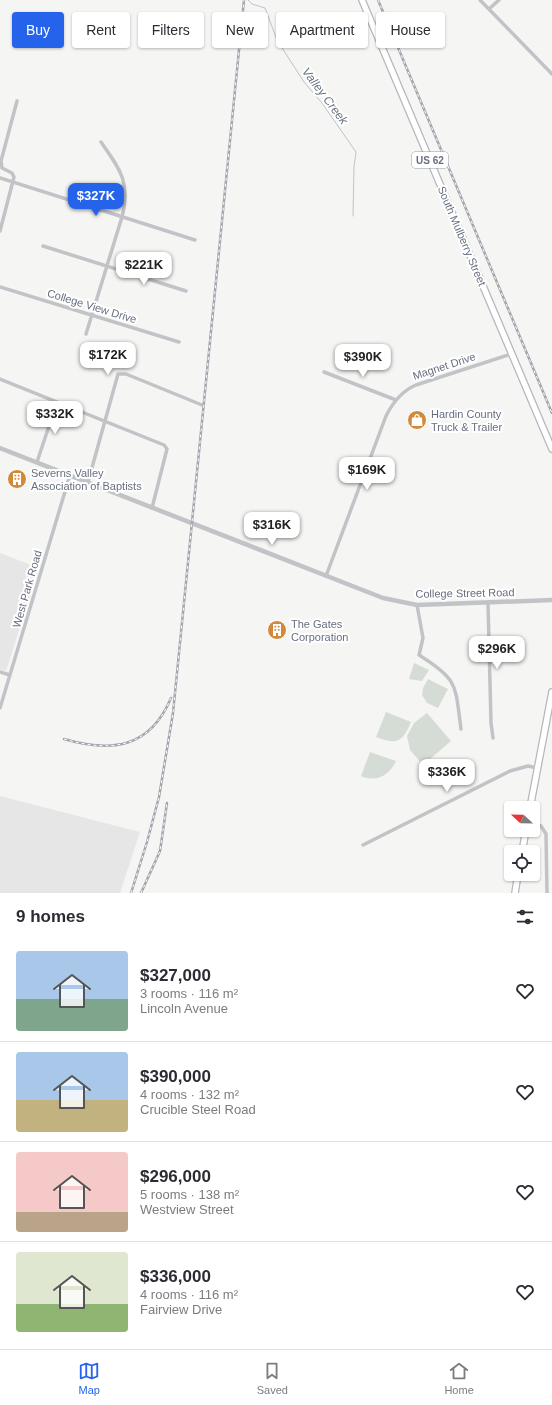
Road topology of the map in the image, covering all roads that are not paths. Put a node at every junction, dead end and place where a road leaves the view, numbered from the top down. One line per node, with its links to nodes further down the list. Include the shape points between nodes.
1 (362, 0): 20 (main road, South Mulberry Street / US 62)
2 (480, 0): 4 (street)
3 (499, 0): 4 (street)
4 (489, 9): 5 (street)
5 (552, 74)
6 (17, 101): 9 (street, via 1,164 14,175)
7 (101, 142): 10 (street, via 120,168 125,187)
8 (0, 178): 9 (street)
9 (12, 181): 10 (street); 11 (street)
10 (122, 217): 12 (street); 14 (street)
11 (0, 231)
12 (195, 240)
13 (43, 246): 14 (street)
14 (107, 267): 16 (street); 17 (street)
15 (0, 287): 17 (street, College View Drive)
16 (186, 291)
17 (92, 316): 18 (street); 19 (street, College View Drive)
18 (86, 334)
19 (179, 342)
20 (511, 354): 23 (street, Magnet Drive, via 408,388); 28 (main road, South Mulberry Street / US 62)
21 (324, 372): 23 (street)
22 (0, 379): 24 (street)
23 (396, 400): 33 (street, Magnet Drive, via 386,416)
24 (57, 402): 26 (street); 29 (street)
25 (202, 405): 26 (street, via 120,373 115,380)
26 (104, 421): 31 (street); 32 (street, via 166,447 166,458)
27 (0, 448): 29 (street, College Street Road)
28 (552, 449)
29 (37, 462): 30 (street, College Street Road)
30 (70, 475): 31 (street, College Street Road); 38 (street, West Park Road)
31 (88, 482): 32 (street, College Street Road)
32 (152, 508): 33 (street, College Street Road)
33 (326, 576): 36 (street, College Street Road, via 383,598)
34 (552, 600): 35 (street, College Street Road)
35 (488, 603): 36 (street, College Street Road); 42 (street)
36 (417, 605): 41 (street, via 423,638 419,655 442,670 452,681)
37 (0, 672): 38 (street)
38 (10, 675): 40 (street, West Park Road)
39 (552, 692): 43 (main road)
40 (0, 708)
41 (461, 729)
42 (493, 738)
43 (537, 768): 44 (main road); 46 (street, via 524,767 507,772)
44 (531, 801)
45 (540, 826): 49 (street, via 546,834)
46 (363, 845)
47 (517, 881): 48 (main road)
48 (515, 893)
49 (547, 893)

